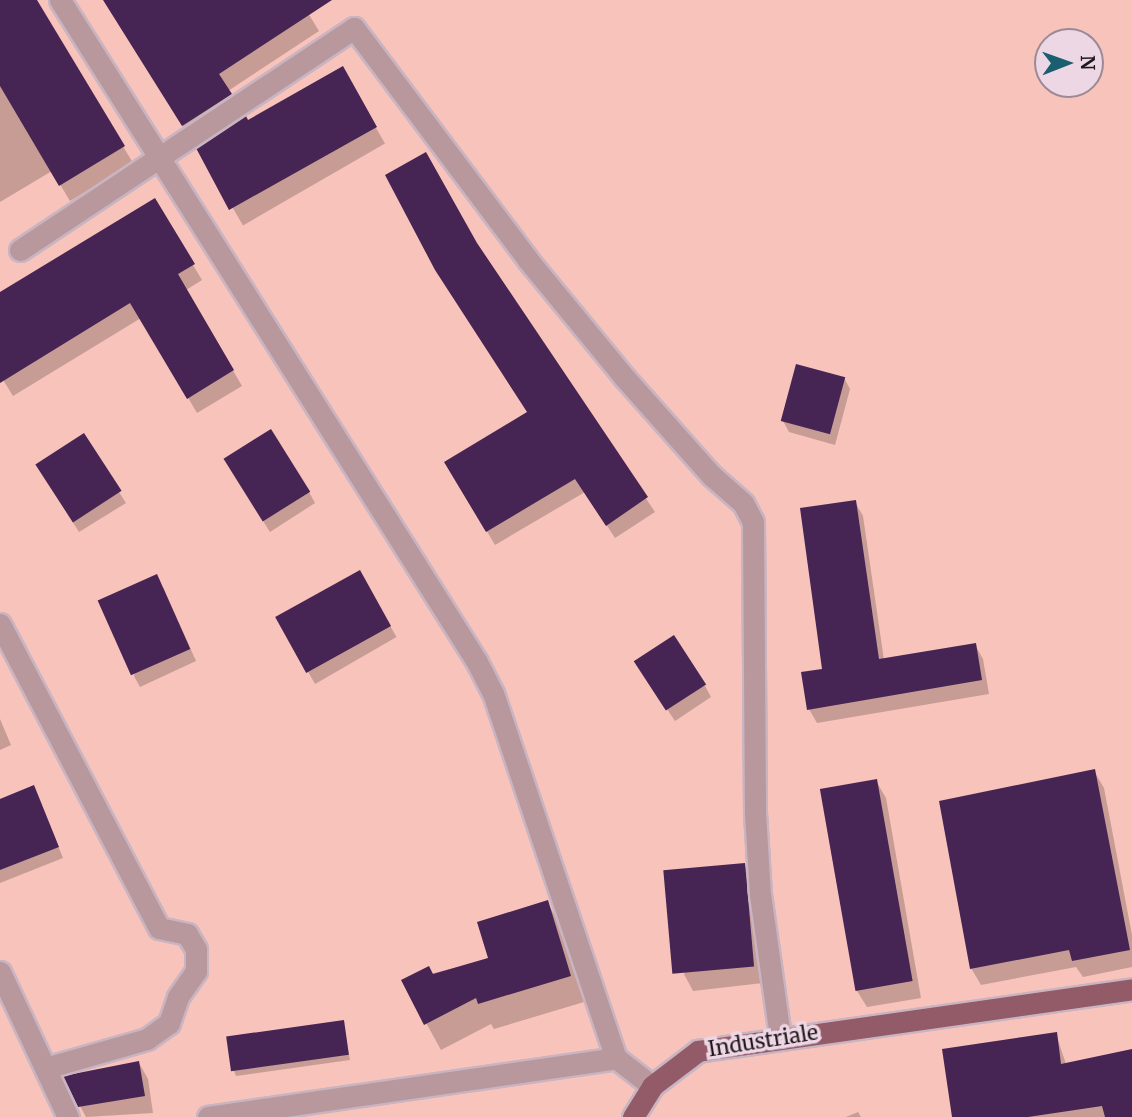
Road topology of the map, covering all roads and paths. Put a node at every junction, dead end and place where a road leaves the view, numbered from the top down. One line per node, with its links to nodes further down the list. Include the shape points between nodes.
1 (60, 0): 2 (street)
2 (161, 159): 3 (street); 7 (street, via 354,28 528,260 624,377 743,503 753,522 760,894); 8 (street, via 493,693)
3 (20, 250)
4 (0, 624): 9 (street, via 159,928 187,934 196,949 196,971 178,997 169,1023 147,1039)
5 (0, 972): 9 (street)
6 (1132, 989): 7 (main road, Industriale)
7 (780, 1037): 10 (main road, Industriale, via 698,1051)
8 (616, 1058): 10 (street); 12 (street)
9 (45, 1068): 11 (street)
10 (652, 1086): 13 (main road)
11 (68, 1117)
12 (208, 1117)
13 (633, 1117)

